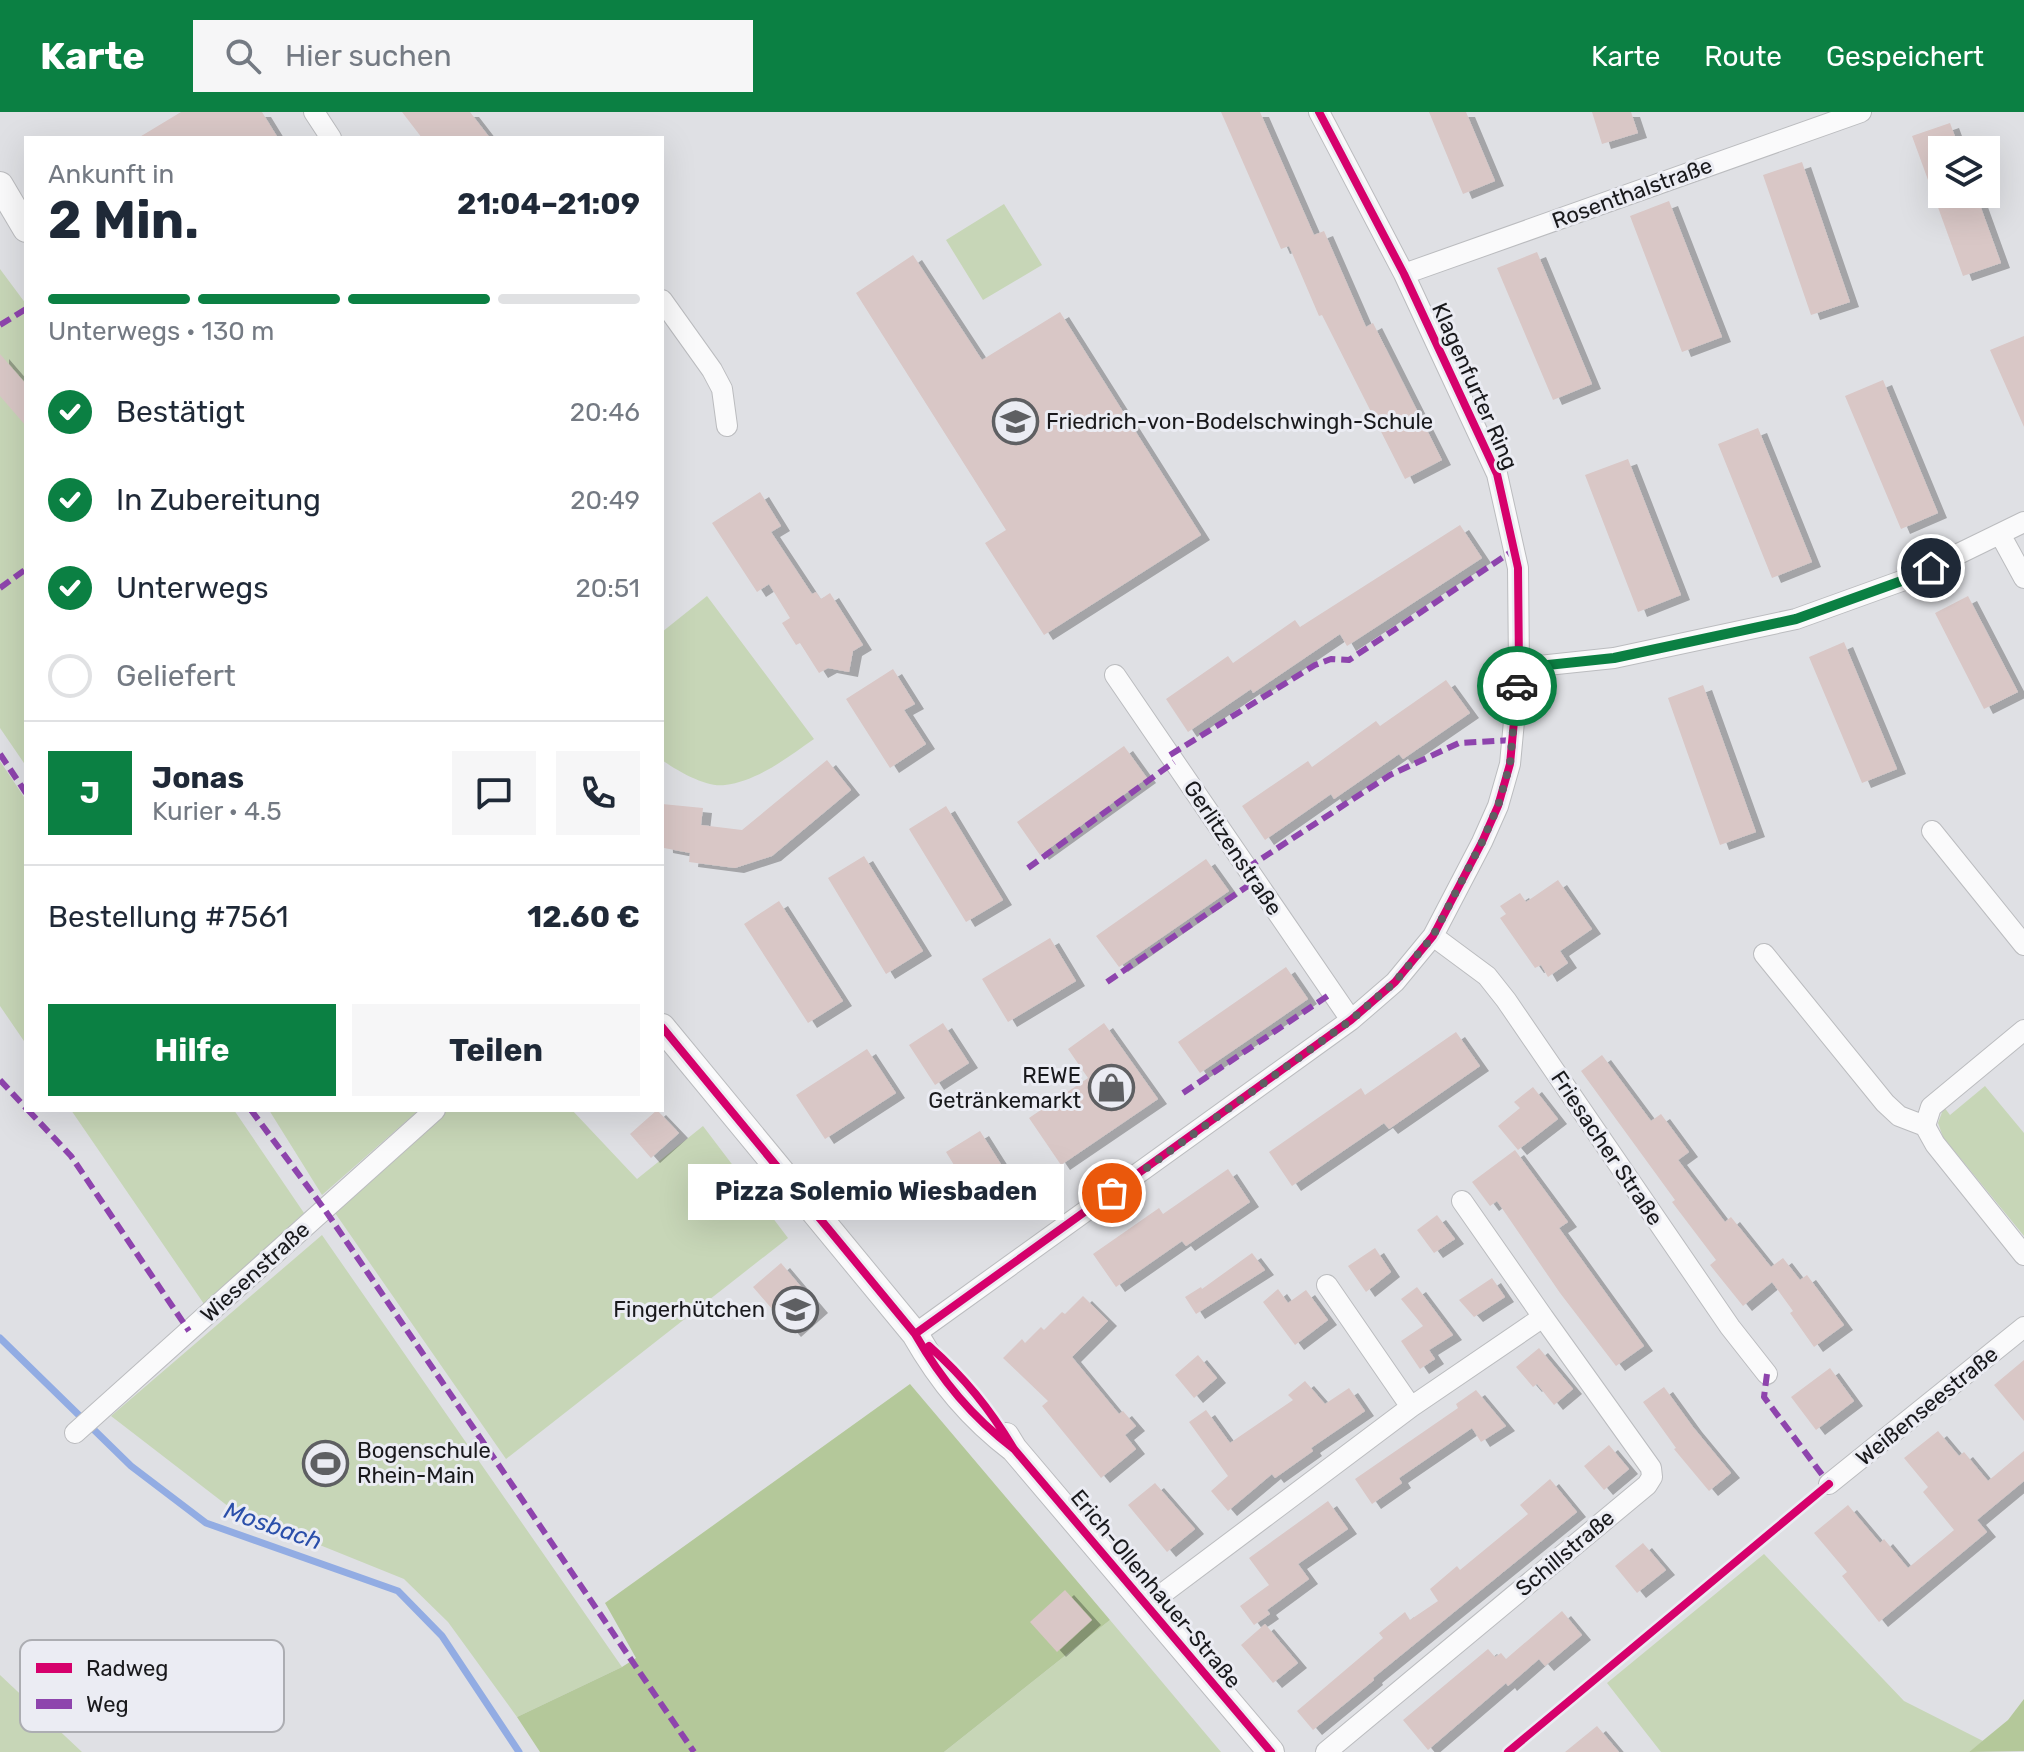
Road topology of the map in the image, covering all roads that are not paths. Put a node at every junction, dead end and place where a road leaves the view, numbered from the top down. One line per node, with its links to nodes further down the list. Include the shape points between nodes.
1 (314, 112): 4 (street)
2 (1319, 112): 9 (street, Klagenfurter Ring)
3 (1861, 112): 9 (street, Rosenthalstraße)
4 (330, 136)
5 (0, 185): 7 (street)
6 (0, 221): 8 (street)
7 (24, 226)
8 (24, 244)
9 (1404, 274): 15 (street, Klagenfurter Ring, via 1501,485 1518,568)
10 (664, 303): 11 (street, via 722,389)
11 (727, 426)
12 (2024, 522): 13 (street)
13 (2000, 534): 14 (street); 15 (street, via 1907,579 1796,619 1614,658)
14 (2024, 578)
15 (1519, 668): 18 (street, Klagenfurter Ring, via 1510,764 1498,806)
16 (1115, 675): 21 (street, Gerlitzenstraße)
17 (1932, 831): 19 (street)
18 (1433, 936): 21 (street, Klagenfurter Ring, via 1395,982); 32 (street, Friesacher Straße, via 1487,976 1506,1000)
19 (2024, 945)
20 (1764, 954): 25 (street, via 1885,1103 1899,1116)
21 (1351, 1020): 31 (street, Klagenfurter Ring)
22 (664, 1029): 31 (street, Erich-Ollenhauer-Straße)
23 (2024, 1030): 25 (street, via 1931,1107)
24 (433, 1112): 34 (street, Wiesenstraße)
25 (1925, 1126): 27 (street)
26 (1462, 1201): 29 (street, Schillstraße)
27 (2024, 1255)
28 (1327, 1285): 33 (street)
29 (1543, 1317): 33 (street); 38 (street, Schillstraße, via 1651,1468 1652,1477)
30 (2024, 1327): 35 (street, Weißenseestraße)
31 (915, 1334): 36 (street, Erich-Ollenhauer-Straße, via 960,1373 1014,1449)
32 (1767, 1374)
33 (1411, 1407): 36 (street)
34 (75, 1433)
35 (1829, 1484)
36 (1146, 1606): 37 (street, Erich-Ollenhauer-Straße)
37 (1271, 1752)
38 (1326, 1752)

